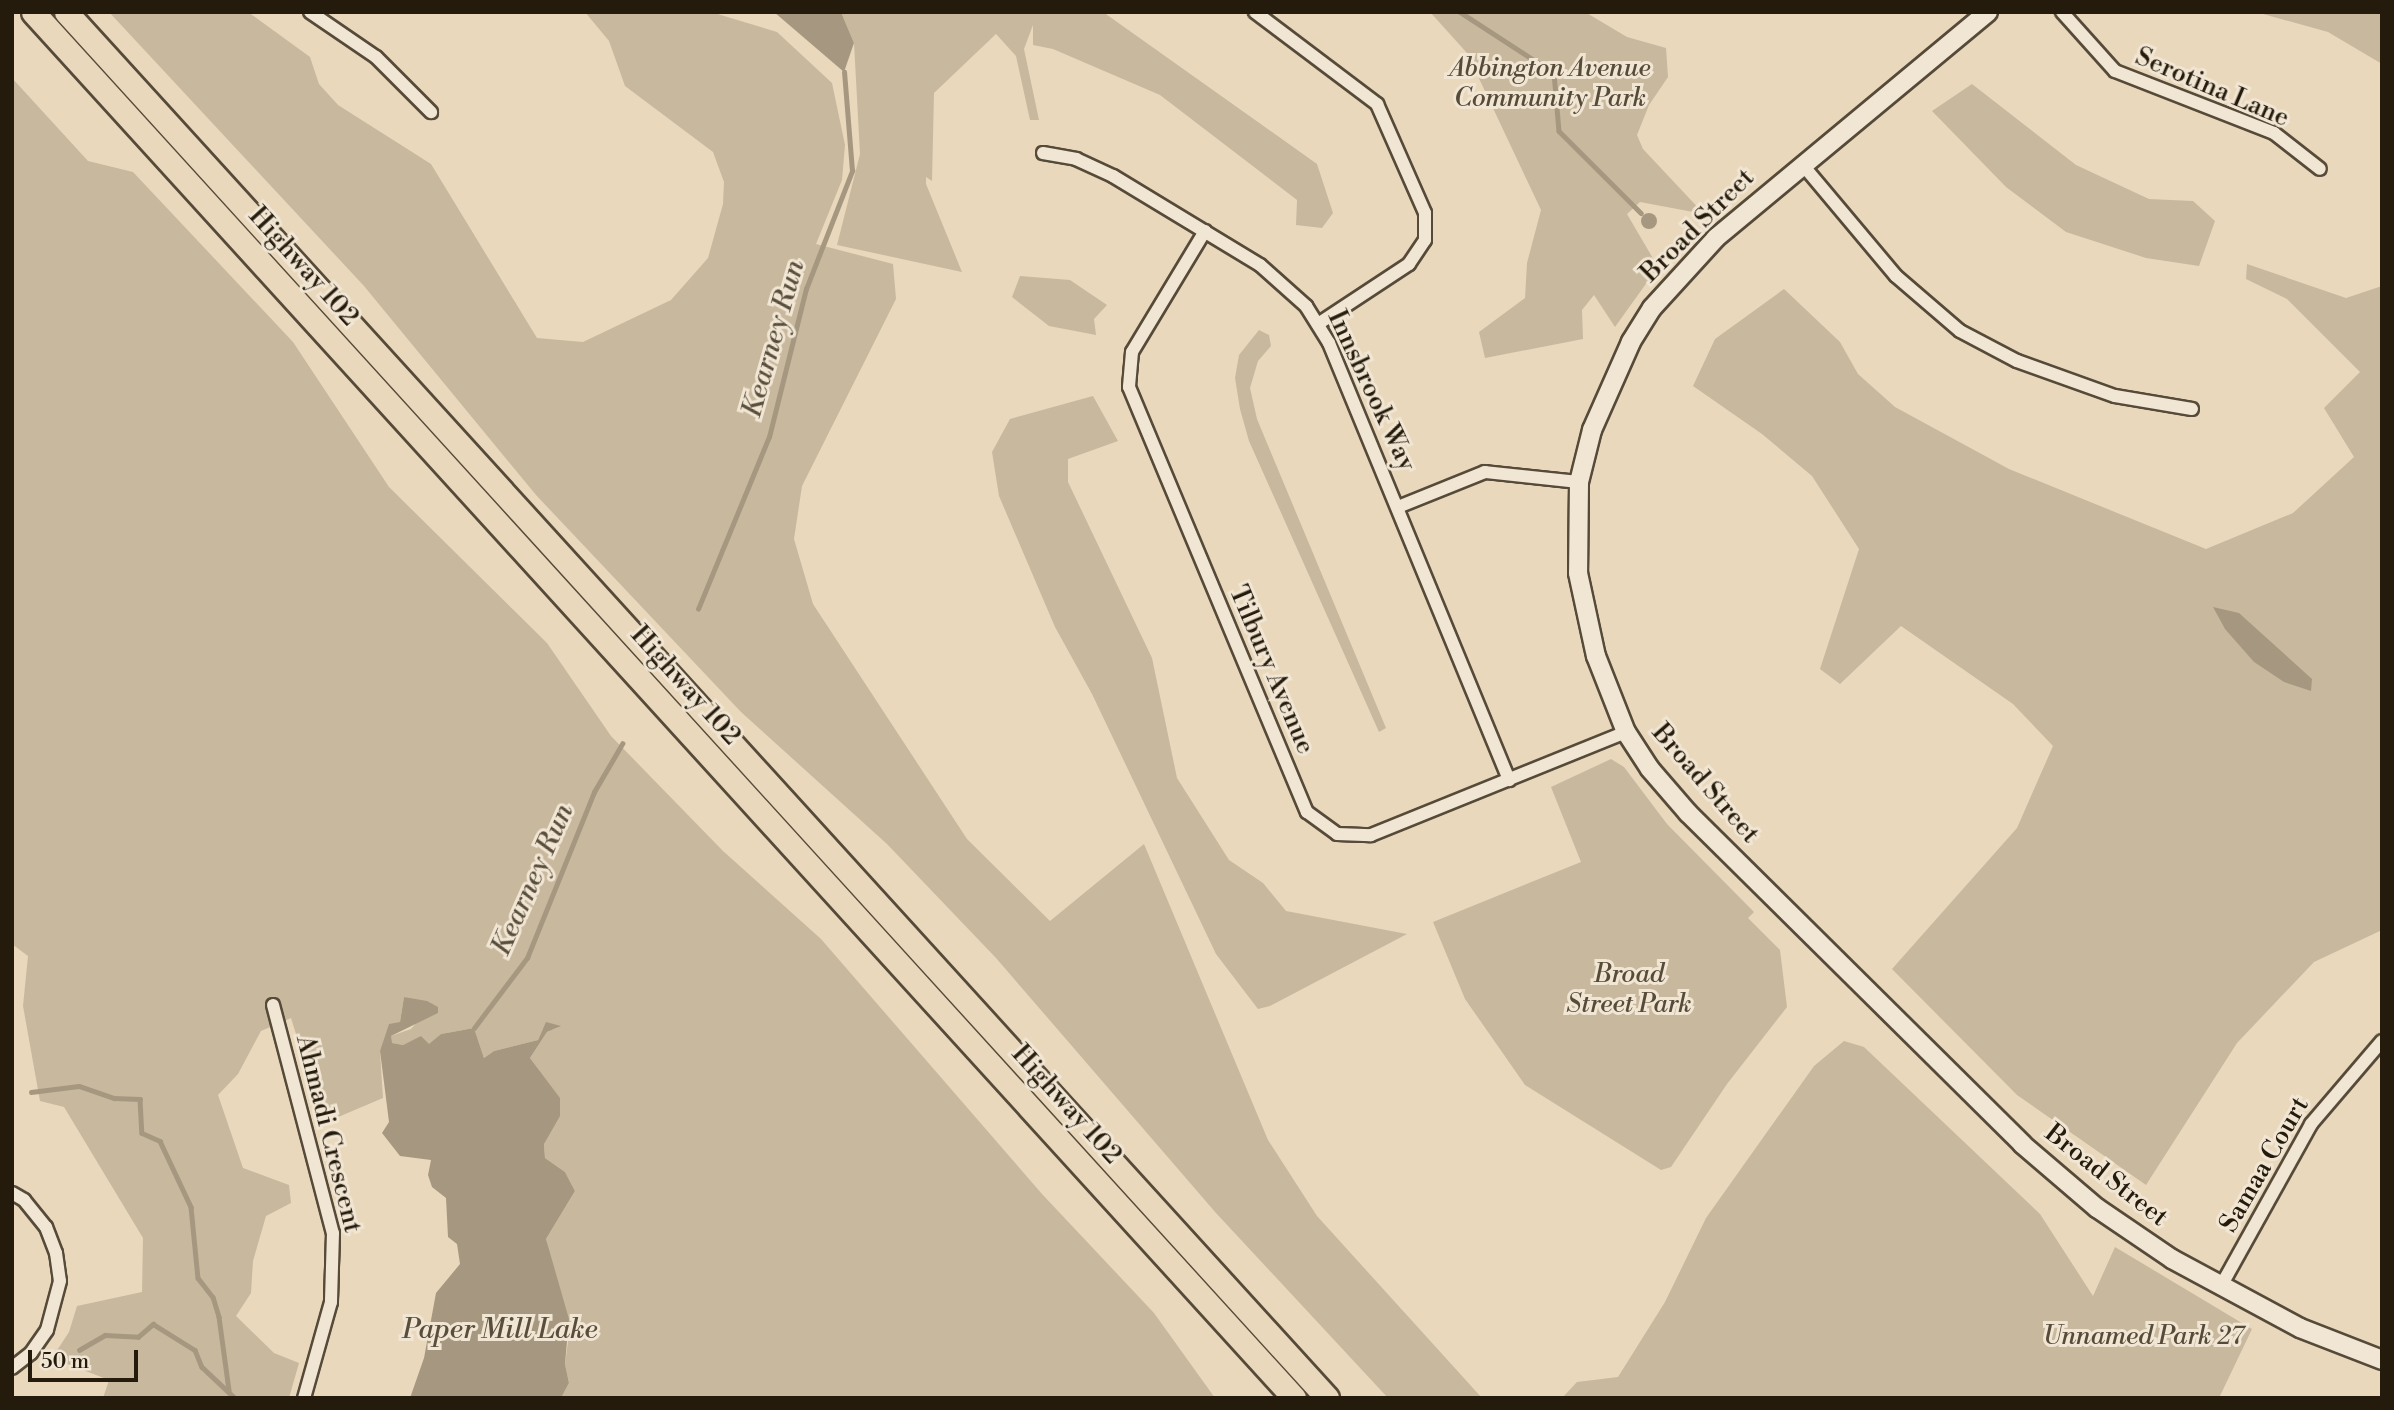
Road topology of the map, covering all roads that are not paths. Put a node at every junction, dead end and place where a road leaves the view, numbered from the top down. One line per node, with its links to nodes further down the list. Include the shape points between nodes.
1 (33, 12): 25 (highway, Highway 102)
2 (66, 12): 26 (highway, Highway 102)
3 (310, 12): 7 (street, via 376,57)
4 (1255, 12): 12 (street, via 1377,104 1425,214 1425,240 1409,264)
5 (1987, 12): 9 (street, Broad Street)
6 (2063, 12): 10 (street, Serotina Lane, via 2115,71 2274,133)
7 (431, 112)
8 (1044, 153): 11 (street, Innsbrook Way, via 1076,159 1113,176)
9 (1801, 164): 13 (street, via 1896,276 1925,306 1960,331 2017,361 2115,396); 14 (street, Broad Street, via 1716,238 1652,308 1610,383)
10 (2320, 169)
11 (1205, 231): 12 (street, Innsbrook Way, via 1276,276); 17 (street, Tilbury Avenue, via 1132,352 1129,387 1301,801 1326,829 1360,837 1383,832)
12 (1318, 324): 15 (street, Innsbrook Way)
13 (2192, 409)
14 (1579, 482): 15 (street, via 1485,472); 16 (street, Broad Street, via 1578,573 1596,656)
15 (1398, 507): 17 (street, Innsbrook Way)
16 (1626, 732): 17 (street, Tilbury Avenue); 21 (street, Broad Street, via 1650,769 1695,820 2022,1144 2097,1208)
17 (1509, 780)
18 (273, 1005): 24 (street, Ahmadi Crescent, via 333,1233 331,1303)
19 (2382, 1041): 21 (street, Samaa Court, via 2311,1125)
20 (12, 1193): 23 (street, via 24,1200 46,1227 60,1281 47,1330 31,1353)
21 (2221, 1286): 22 (street, Broad Street, via 2300,1328)
22 (2382, 1360)
23 (12, 1368)
24 (304, 1398)
25 (1294, 1398)
26 (1327, 1398)

